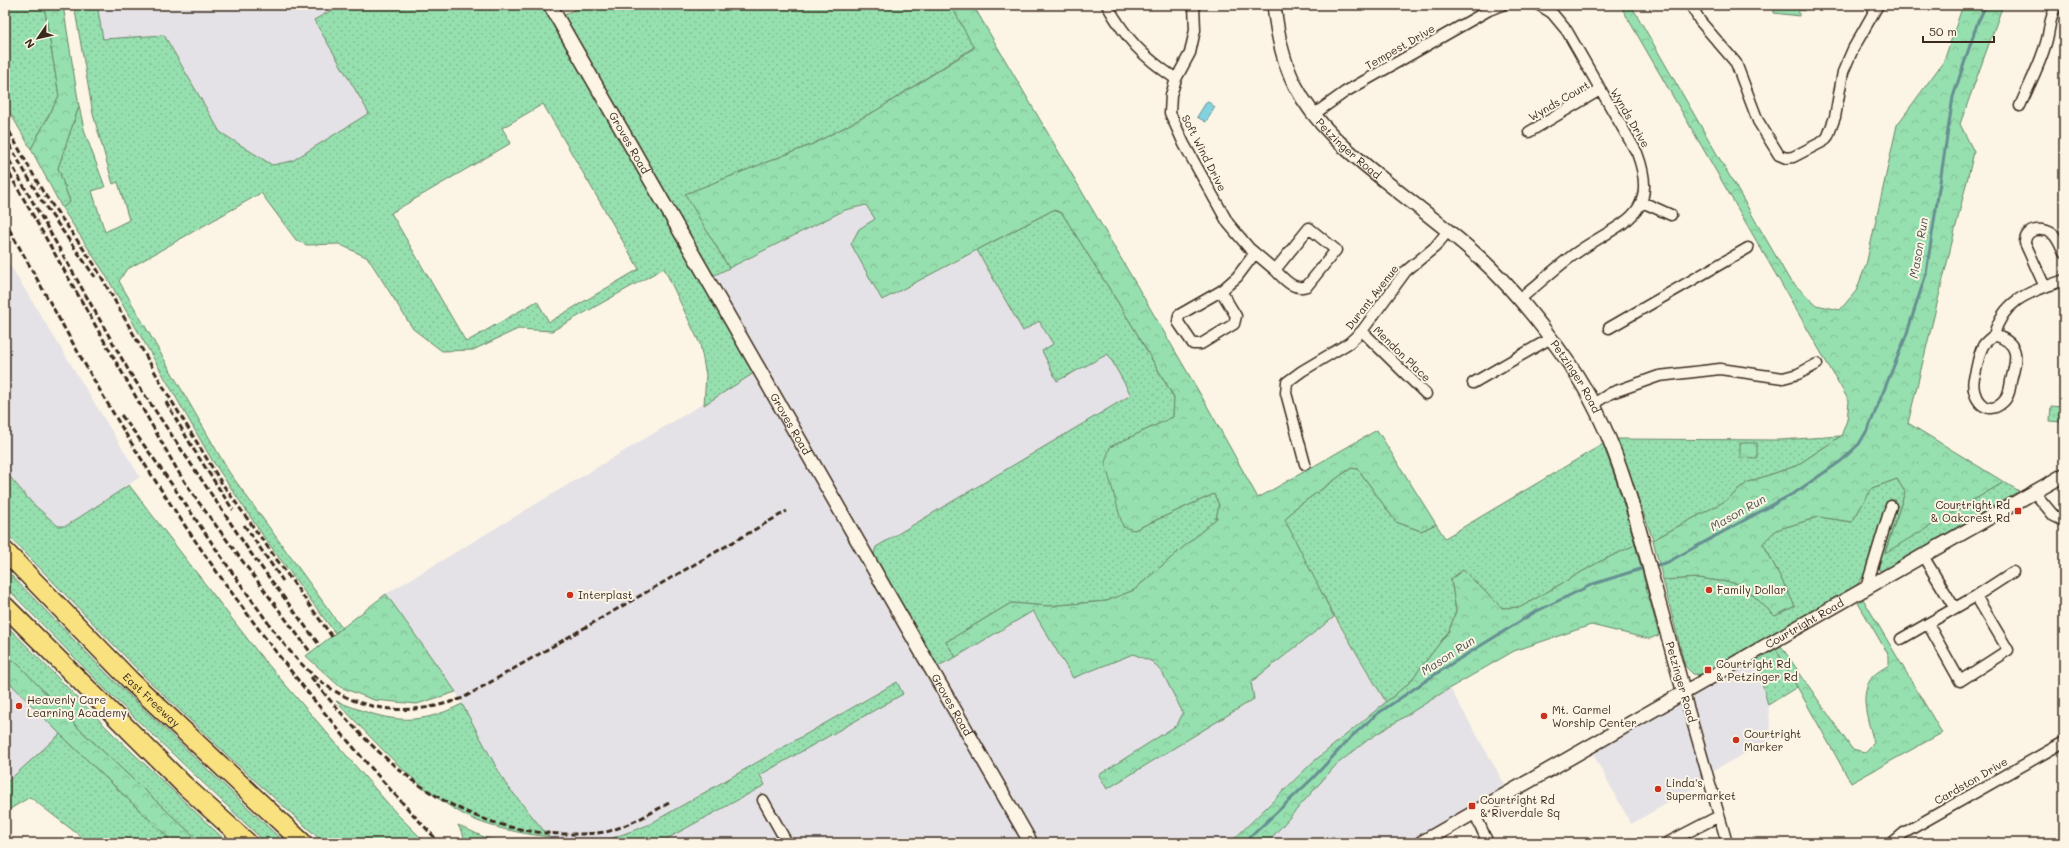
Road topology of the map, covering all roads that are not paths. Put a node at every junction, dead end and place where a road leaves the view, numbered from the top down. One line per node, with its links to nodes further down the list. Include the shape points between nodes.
1 (550, 5): 57 (street, Groves Road)
2 (1107, 5): 10 (street, via 1135,47)
3 (1194, 5): 10 (street, Soft Wind Drive, via 1195,30 1192,45)
4 (1274, 5): 13 (street, Petzinger Road, via 1285,63 1294,84)
5 (1502, 5): 13 (street, Tempest Drive, via 1488,10 1345,92)
6 (1539, 5): 11 (street, Wynds Drive, via 1552,13 1568,31)
7 (1691, 5): 8 (street, via 1700,21 1736,63 1751,108 1779,155 1786,158 1793,157 1828,136 1835,117 1843,72)
8 (1878, 5)
9 (2057, 5): 12 (street, via 2051,14 2038,66)
10 (1176, 79): 19 (street, Soft Wind Drive, via 1170,95 1170,113 1184,144 1228,223)
11 (1600, 90): 14 (street, Wynds Court); 15 (street, Wynds Drive, via 1640,162 1644,183)
12 (2020, 106)
13 (1313, 115): 17 (street, Petzinger Road, via 1345,148)
14 (1530, 132)
15 (1642, 202): 16 (street); 25 (street, via 1623,224 1574,255)
16 (1671, 215)
17 (1448, 231): 25 (street, Petzinger Road); 27 (street, Durant Avenue, via 1435,247 1406,271)
18 (1748, 248): 26 (street)
19 (1255, 253): 21 (street, Soft Wind Drive); 24 (street, via 1237,277)
20 (2064, 253): 23 (street, via 2054,235 2047,231 2033,230 2025,237 2025,243)
21 (1274, 270): 21 (street, Soft Wind Drive, via 1295,287 1301,288 1307,286 1336,250 1309,228)
22 (2064, 280): 23 (street)
23 (2045, 287): 28 (street, via 2018,298 2006,309)
24 (1221, 291): 24 (street, via 1179,314 1178,322 1193,344 1201,344 1234,324 1236,316)
25 (1520, 299): 29 (street, Petzinger Road)
26 (1609, 328)
27 (1362, 331): 32 (street, Mendon Place); 34 (street, Durant Avenue, via 1349,343 1288,382 1286,392)
28 (1994, 335): 28 (street, via 2010,342 2017,358 2008,395 2003,403 1995,407 1986,407 1978,402 1972,387 1983,346)
29 (1551, 338): 31 (street); 33 (street, Petzinger Road)
30 (1816, 364): 33 (street, via 1784,378 1720,368 1659,376 1611,393)
31 (1473, 383)
32 (1426, 394)
33 (1593, 404): 48 (street, Petzinger Road, via 1628,492)
34 (1305, 464)
35 (2064, 475): 36 (street, Courtright Road)
36 (2034, 492): 38 (street, via 2054,516); 40 (street, Courtright Road)
37 (1891, 506): 42 (street)
38 (2064, 521)
39 (5, 551): 55 (highway, East Freeway, via 131,681)
40 (1923, 556): 42 (street, Courtright Road); 45 (street)
41 (2013, 572): 43 (street)
42 (1866, 588): 48 (street, Courtright Road)
43 (1976, 596): 45 (street); 46 (street, via 2008,650 1960,681)
44 (5, 606): 54 (highway, via 173,774)
45 (1954, 608): 46 (street)
46 (1928, 624): 47 (street)
47 (1901, 639)
48 (1684, 693): 51 (street, Courtright Road); 52 (street, Petzinger Road)
49 (2064, 742): 61 (street, Cardston Drive, via 1904,833)
50 (763, 800): 56 (street)
51 (1474, 812): 58 (street, Courtright Road); 59 (street)
52 (1719, 816): 53 (street, Petzinger Road); 60 (street)
53 (1723, 841)
54 (248, 843)
55 (303, 843)
56 (787, 843)
57 (1031, 843)
58 (1421, 843)
59 (1488, 843)
60 (1667, 843)
61 (1892, 843)

